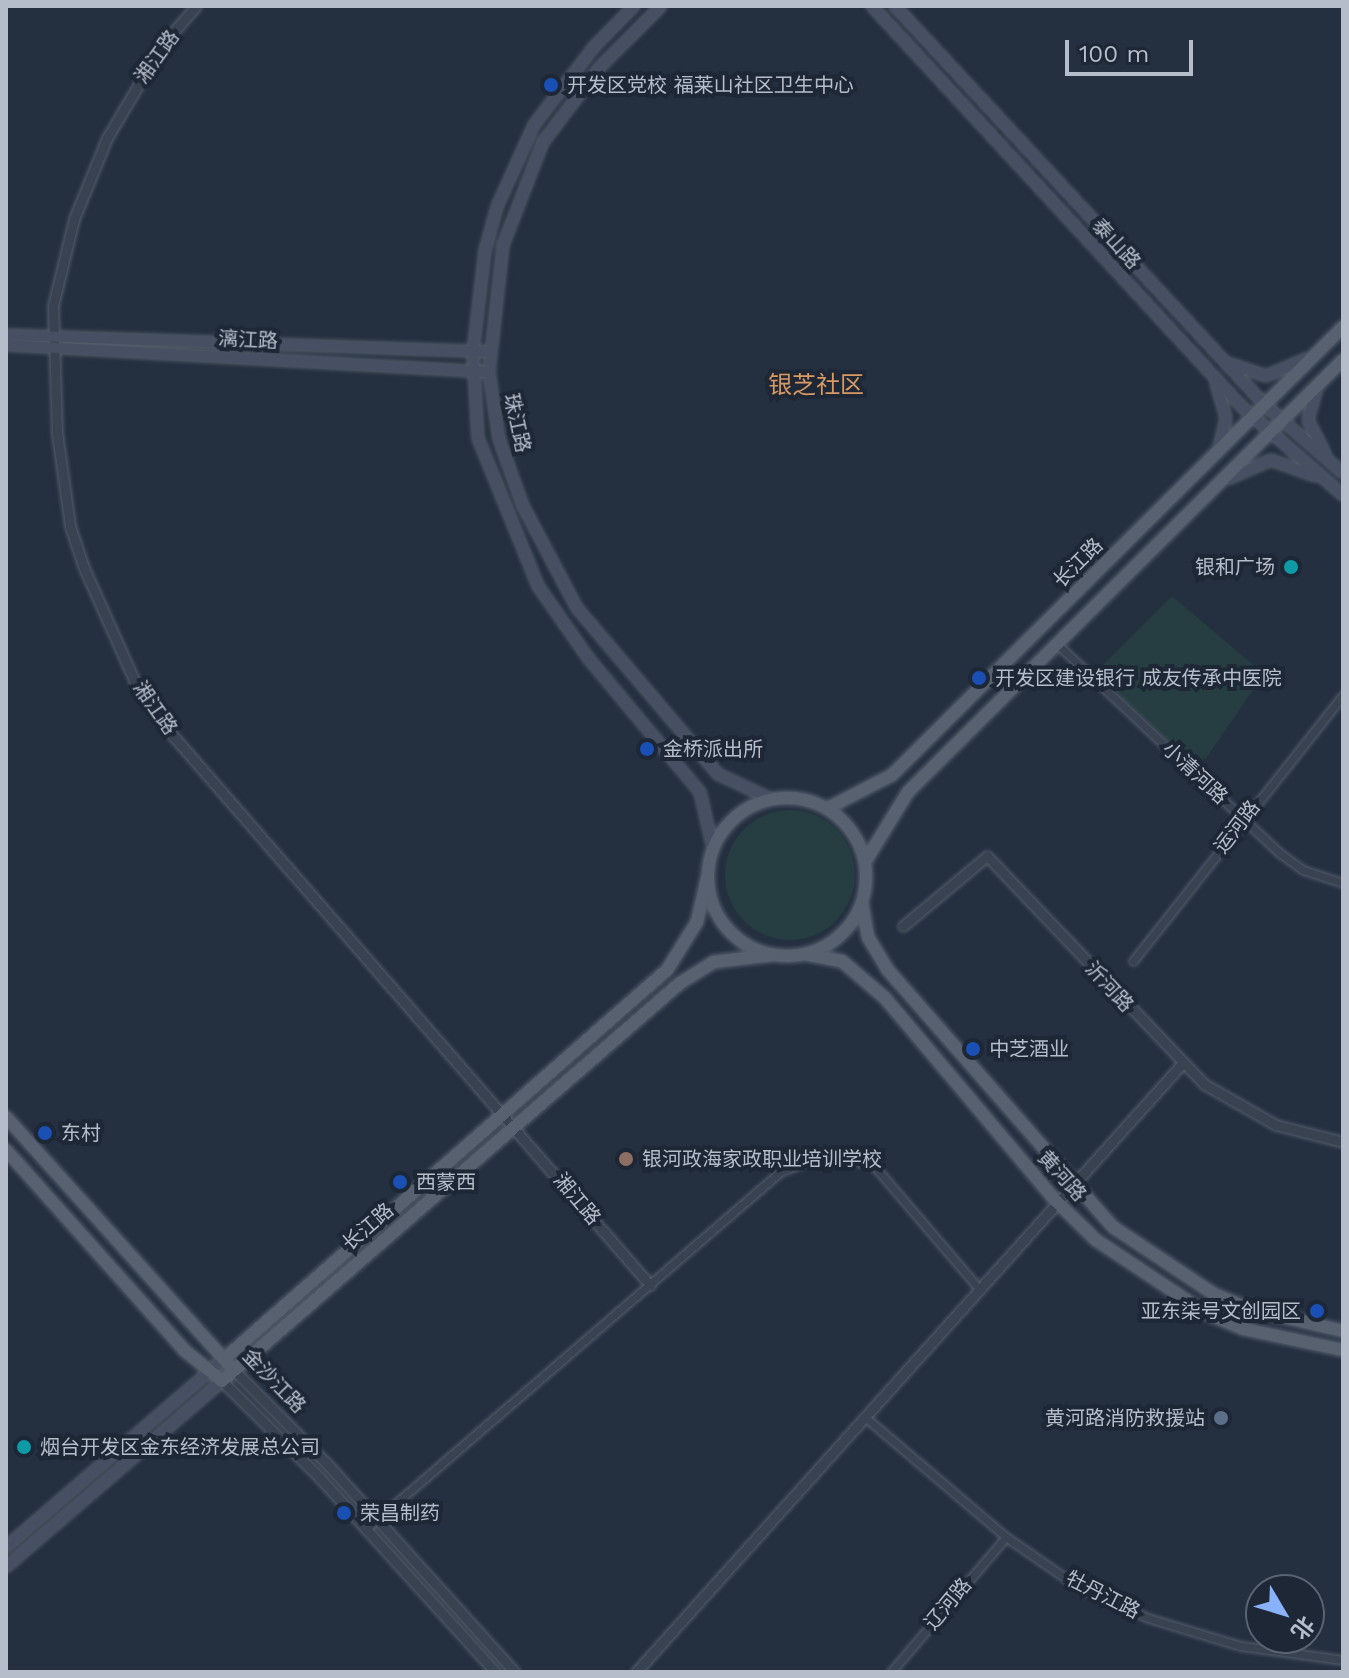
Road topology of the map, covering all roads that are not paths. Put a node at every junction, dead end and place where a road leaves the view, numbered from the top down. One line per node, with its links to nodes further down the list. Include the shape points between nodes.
1 (196, 6): 8 (street, 湘江路, via 162,45 107,138 63,257)
2 (634, 6): 10 (main road, via 560,88 516,160 485,251)
3 (661, 6): 11 (main road, 珠江路, via 600,67 543,142 503,245)
4 (872, 6): 17 (main road, 泰山路)
5 (895, 6): 14 (main road, 泰山路)
6 (1343, 327): 12 (main road, 长江路)
7 (6, 335): 8 (main road, 漓江路)
8 (53, 343): 9 (main road, 漓江路); 10 (main road, 漓江路); 15 (main road, 漓江路); 43 (street, 湘江路, via 57,433 70,526 103,619 135,682 168,730)
9 (6, 345)
10 (473, 352): 11 (main road, 漓江路); 15 (main road)
11 (489, 352): 16 (main road, 珠江路)
12 (1318, 352): 14 (main road, via 1266,376); 19 (main road, 长江路)
13 (1343, 360): 18 (main road)
14 (1225, 361): 19 (main road, 泰山路)
15 (471, 371): 16 (main road, 漓江路); 33 (main road, via 478,438 538,586 589,659 700,792)
16 (489, 372): 30 (main road, 珠江路, via 499,439 523,506 577,608 718,774)
17 (1212, 374): 20 (main road, 泰山路); 23 (main road, via 1226,418 1225,434)
18 (1321, 382): 21 (main road); 24 (main road, via 1308,420)
19 (1265, 405): 20 (main road, 长江路); 21 (main road, 泰山路)
20 (1252, 417): 22 (main road, 泰山路); 23 (main road, 长江路)
21 (1282, 421): 22 (main road); 24 (main road, 泰山路)
22 (1270, 433): 25 (main road, 泰山路); 26 (main road)
23 (1212, 457): 31 (main road, 长江路, via 892,775)
24 (1340, 470)
25 (1325, 480): 26 (main road, via 1271,460 1249,466); 27 (main road, 泰山路)
26 (1212, 491): 28 (main road)
27 (1343, 495)
28 (1057, 644): 32 (street, 小清河路); 34 (main road, via 908,792)
29 (1343, 695): 32 (street, 运河路)
30 (771, 799): 31 (main road, via 802,799); 33 (main road, via 732,820)
31 (828, 808): 34 (main road, via 855,836)
32 (1244, 819): 36 (street, 小清河路, via 1303,870); 41 (street, 运河路)
33 (713, 848): 35 (main road)
34 (865, 862): 37 (main road)
35 (708, 874): 40 (main road, via 715,910 730,932); 43 (main road, 长江路, via 697,922 667,970)
36 (1343, 883)
37 (862, 903): 39 (main road, via 841,934); 48 (main road, 黄河路, via 868,937 887,969)
38 (903, 926): 42 (street, 沂河路, via 987,856)
39 (805, 954): 40 (main road); 49 (main road, 黄河路, via 842,961 885,998)
40 (773, 955): 45 (main road, 长江路, via 745,955 697,971)
41 (1133, 961)
42 (1182, 1064): 46 (street, 沂河路, via 1240,1109 1276,1125); 48 (street)
43 (503, 1112): 45 (street, 湘江路); 54 (main road, 长江路)
44 (6, 1117): 54 (main road, 金沙江路)
45 (515, 1126): 50 (street, 湘江路); 55 (main road, 长江路)
46 (1343, 1142)
47 (6, 1150): 56 (main road, 金沙江路)
48 (1072, 1185): 49 (street); 52 (main road, 黄河路, via 1113,1227 1214,1294 1278,1317)
49 (1056, 1201): 51 (street); 53 (main road, 黄河路, via 1096,1240 1206,1313 1244,1329)
50 (650, 1285): 51 (street, via 780,1172 812,1159 846,1158 875,1167); 59 (street)
51 (980, 1290): 58 (street)
52 (1343, 1331)
53 (1343, 1350)
54 (224, 1359): 55 (main road, 金沙江路); 56 (main road, 长江路)
55 (234, 1370): 57 (main road, 长江路); 59 (street, 金沙江路)
56 (208, 1372): 57 (main road, 金沙江路); 62 (main road, 长江路)
57 (222, 1381): 60 (street, 金沙江路); 63 (main road, 长江路)
58 (865, 1417): 61 (street, 牡丹江路); 67 (street)
59 (377, 1519): 60 (street); 66 (street, 金沙江路)
60 (366, 1529): 65 (street, 金沙江路)
61 (1006, 1537): 64 (street, 牡丹江路, via 1080,1588 1148,1618 1241,1646); 68 (street, 辽河路)
62 (6, 1547)
63 (6, 1567)
64 (1343, 1660)
65 (495, 1672)
66 (515, 1672)
67 (636, 1672)
68 (891, 1672)

